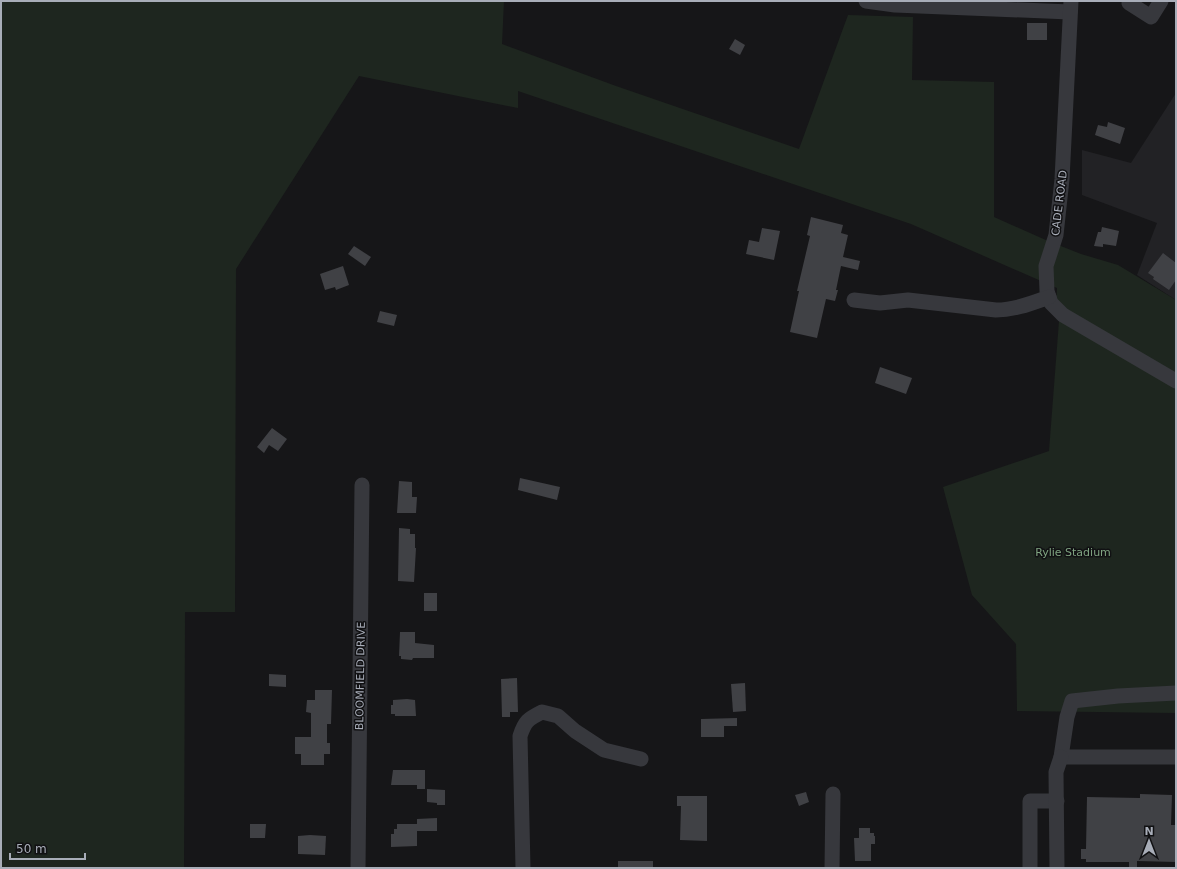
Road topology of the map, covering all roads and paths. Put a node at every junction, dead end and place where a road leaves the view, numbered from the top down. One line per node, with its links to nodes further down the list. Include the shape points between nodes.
1 (866, 1): 4 (street, via 895,5)
2 (1130, 1): 3 (street, via 1129,3 1151,17)
3 (1161, 1)
4 (1070, 7): 5 (street, CADE ROAD, via 1062,179 1056,235 1046,266)
5 (1049, 297): 6 (street, via 1007,310 908,300 880,303); 7 (street, CADE ROAD, via 1063,316)
6 (854, 300)
7 (1176, 381)
8 (362, 485): 15 (street, BLOOMFIELD DRIVE)
9 (1176, 693): 10 (street, via 1072,701)
10 (1061, 757): 11 (street); 14 (street, via 1056,772)
11 (1176, 757)
12 (641, 759): 16 (street, via 604,750 558,716 542,712 529,718 520,736)
13 (833, 794): 17 (street)
14 (1057, 801): 18 (street, via 1030,801); 19 (street)
15 (358, 868)
16 (523, 868)
17 (832, 868)
18 (1030, 868)
19 (1057, 868)

